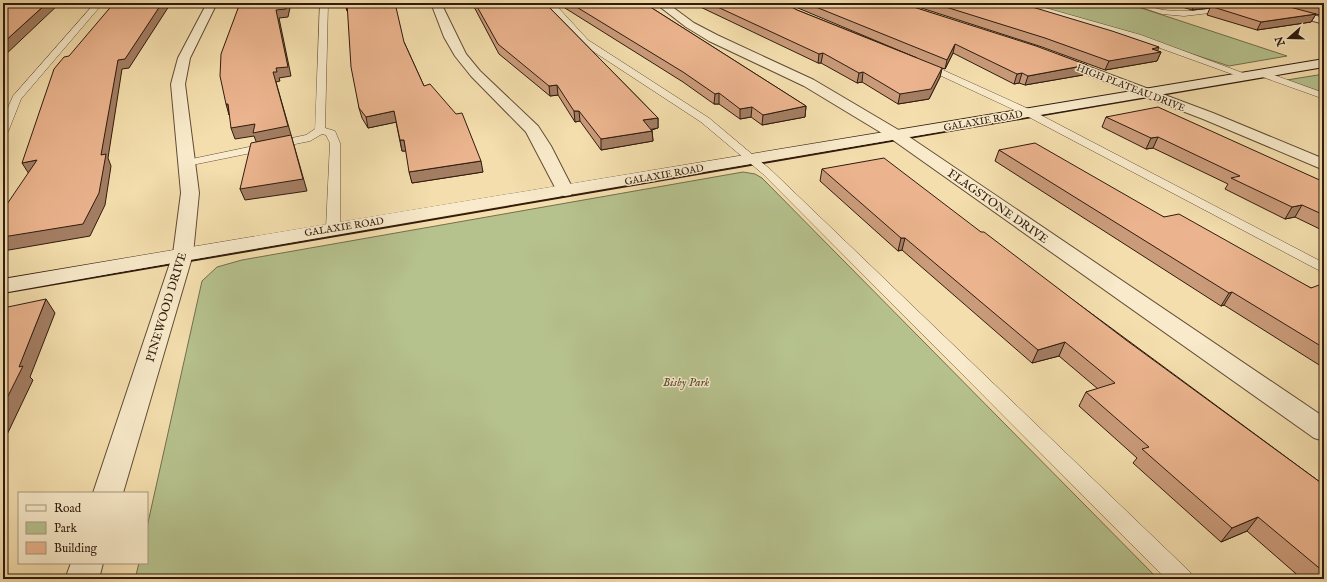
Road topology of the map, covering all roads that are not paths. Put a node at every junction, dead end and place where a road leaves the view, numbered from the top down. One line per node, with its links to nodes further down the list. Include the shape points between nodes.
1 (99, 3): 20 (lane, via 16,98)
2 (212, 3): 23 (street, PINEWOOD DRIVE, via 184,58 178,84)
3 (324, 3): 19 (lane)
4 (436, 3): 25 (street, via 450,39 461,56 526,122)
5 (550, 3): 22 (lane, via 585,42 705,120)
6 (660, 3): 21 (street, FLAGSTONE DRIVE, via 713,38 809,83)
7 (1020, 3): 15 (lane)
8 (1133, 3): 10 (lane, via 1162,12 1184,14)
9 (1259, 4): 11 (street)
10 (1232, 8)
11 (1324, 21)
12 (1045, 53): 16 (street, HIGH PLATEAU DRIVE)
13 (917, 62): 18 (lane)
14 (1324, 63): 15 (street, GALAXIE ROAD)
15 (1253, 74): 16 (street, GALAXIE ROAD); 17 (lane)
16 (1146, 93): 18 (street, GALAXIE ROAD); 24 (street, HIGH PLATEAU DRIVE)
17 (1324, 96)
18 (1027, 112): 21 (street, GALAXIE ROAD); 28 (lane)
19 (320, 130): 23 (lane, via 310,138); 26 (lane, via 331,133 335,143)
20 (3, 132)
21 (896, 135): 22 (street, GALAXIE ROAD); 30 (street, FLAGSTONE DRIVE)
22 (750, 159): 25 (street, GALAXIE ROAD); 34 (lane, via 767,172)
23 (187, 163): 27 (street, PINEWOOD DRIVE, via 190,193)
24 (1324, 165)
25 (565, 191): 26 (street, GALAXIE ROAD)
26 (333, 228): 27 (street, GALAXIE ROAD)
27 (183, 254): 29 (street, GALAXIE ROAD); 31 (street, PINEWOOD DRIVE)
28 (1324, 270)
29 (3, 286)
30 (1324, 431)
31 (108, 492)
32 (87, 564): 33 (street)
33 (82, 579)
34 (1182, 579)

